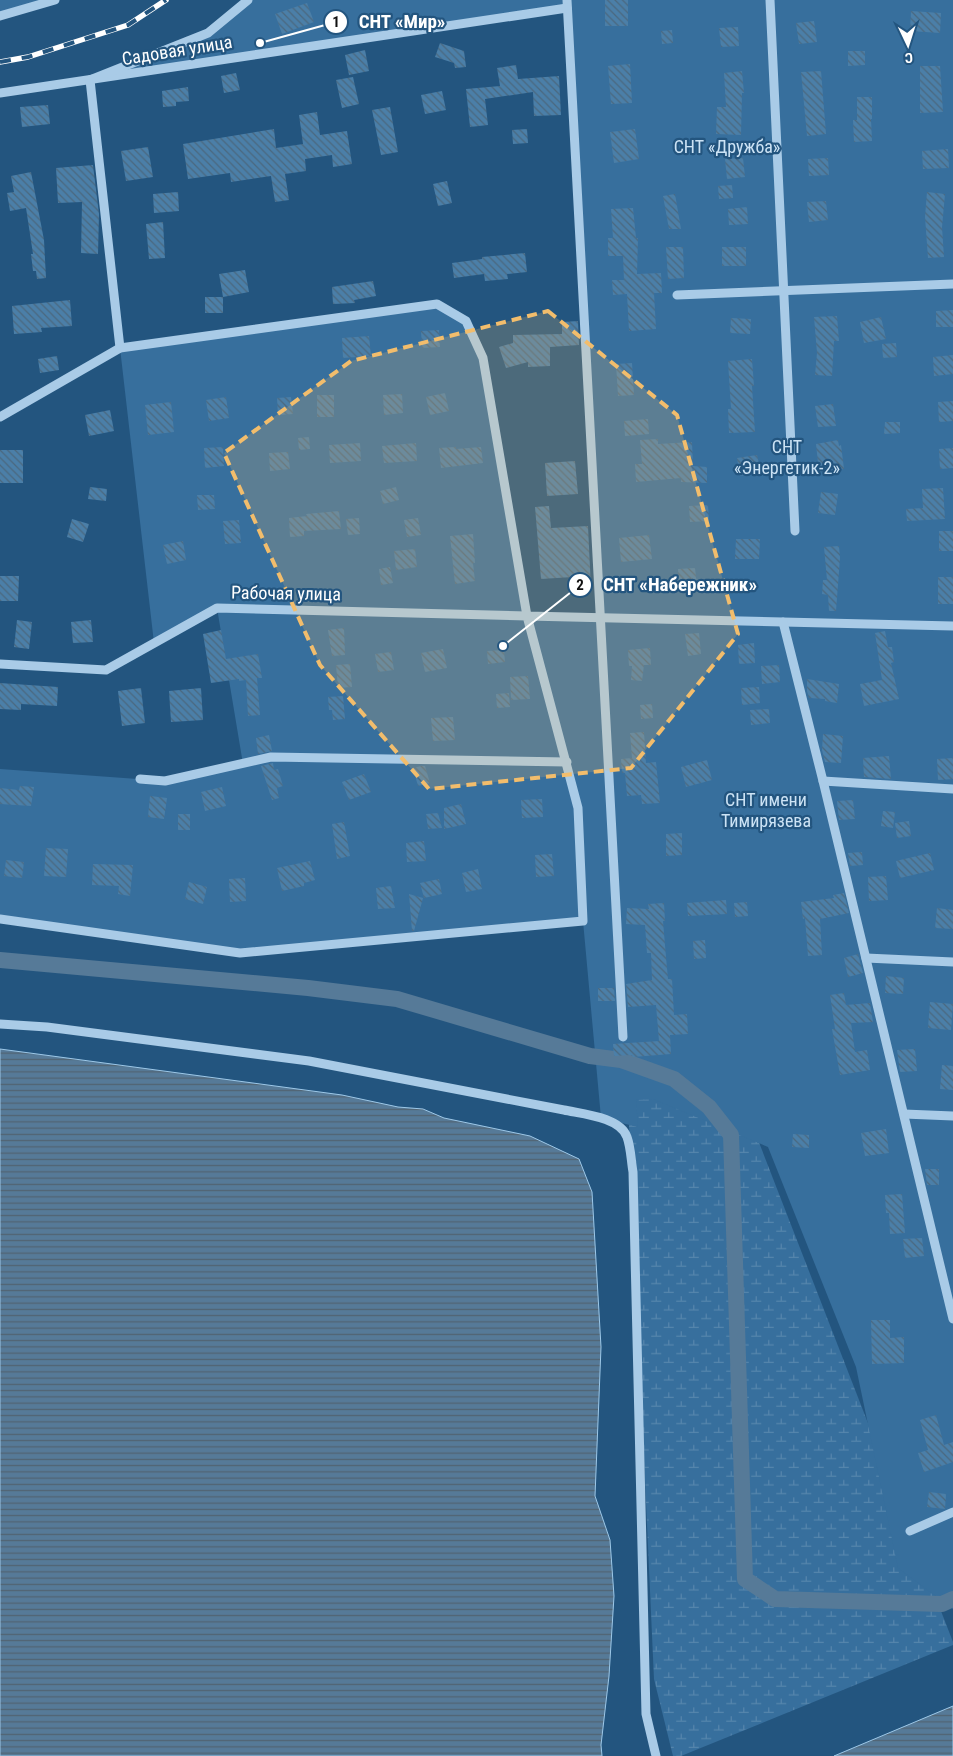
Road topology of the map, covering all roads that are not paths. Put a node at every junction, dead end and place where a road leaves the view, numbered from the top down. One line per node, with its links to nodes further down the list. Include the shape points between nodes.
1 (55, 0): 4 (street)
2 (248, 0): 7 (street, via 208,33)
3 (770, 0): 10 (street)
4 (41, 2): 6 (street)
5 (567, 4): 7 (street, Садовая улица); 16 (street)
6 (0, 16)
7 (90, 80): 8 (street, Садовая улица); 12 (street)
8 (0, 94)
9 (953, 284): 10 (street)
10 (784, 290): 11 (street); 14 (street)
11 (677, 295)
12 (120, 348): 13 (street); 15 (street, via 437,304 466,320 483,358)
13 (0, 417)
14 (795, 531)
15 (527, 616): 16 (street, Рабочая улица); 19 (street, Рабочая улица, via 217,608 106,670); 20 (street)
16 (600, 618): 17 (street, Рабочая улица); 28 (street)
17 (783, 622): 18 (street, Рабочая улица); 22 (street)
18 (953, 626)
19 (0, 664)
20 (567, 762): 21 (street, via 271,757 166,781); 24 (street, via 578,808 583,921 240,953)
21 (140, 779)
22 (823, 781): 23 (street); 25 (street)
23 (953, 789)
24 (0, 919)
25 (866, 958): 26 (street); 29 (street)
26 (953, 962)
27 (0, 1024): 35 (street, via 47,1027 309,1061 601,1118 616,1123 627,1135 633,1172 646,1714)
28 (622, 1037)
29 (904, 1114): 30 (street); 31 (street)
30 (953, 1116)
31 (948, 1279): 32 (street)
32 (953, 1319)
33 (953, 1512): 34 (street)
34 (910, 1531)
35 (656, 1756)

